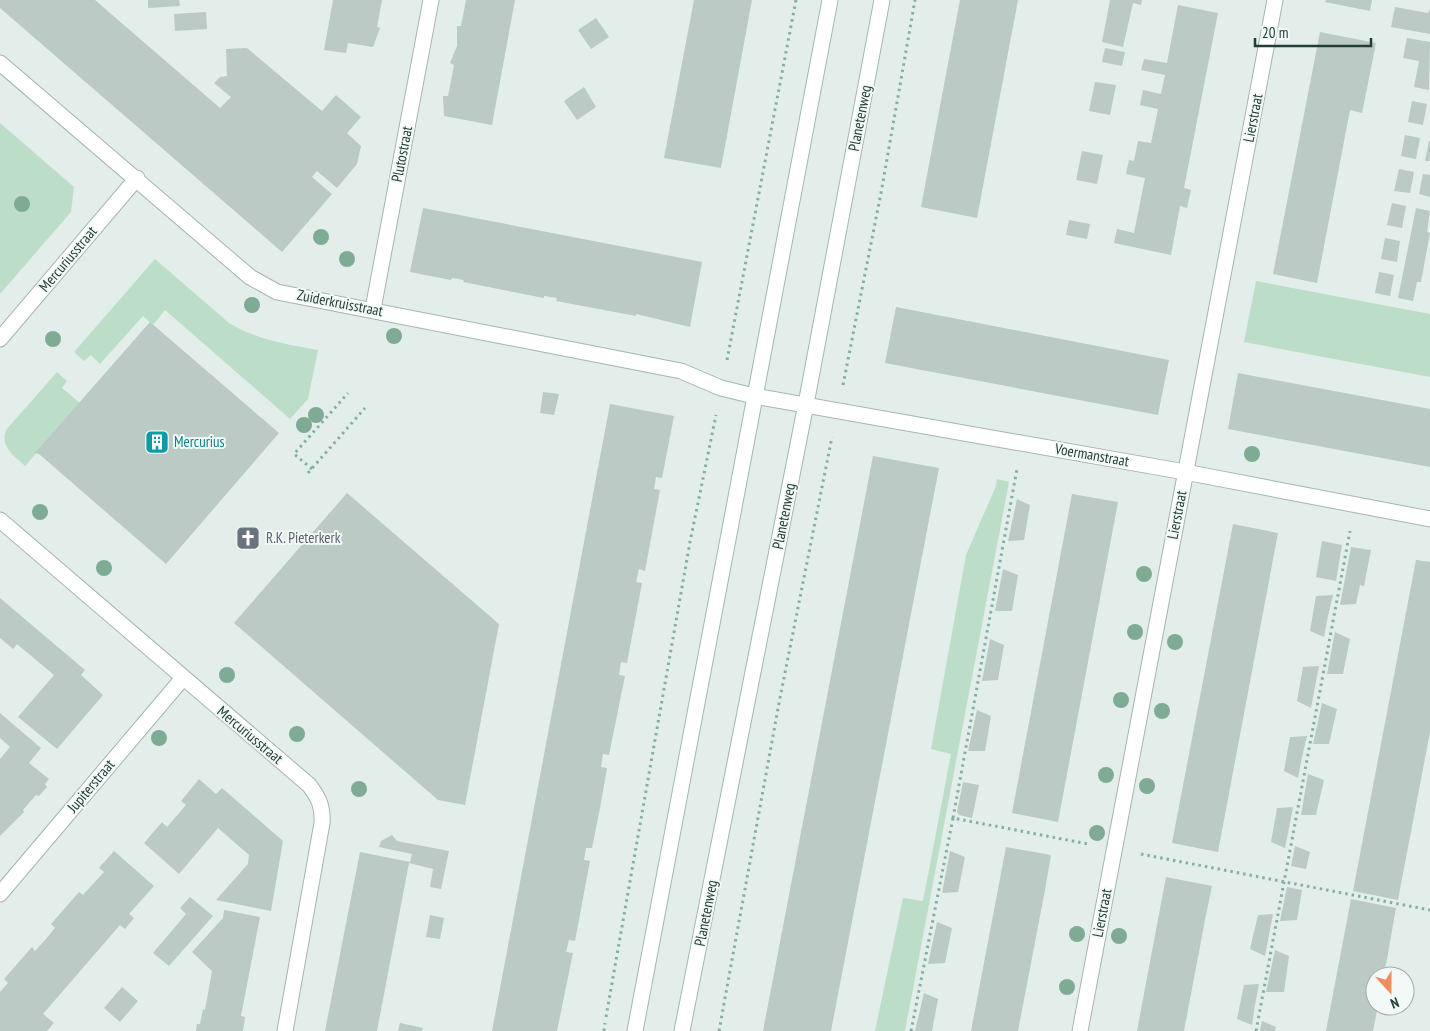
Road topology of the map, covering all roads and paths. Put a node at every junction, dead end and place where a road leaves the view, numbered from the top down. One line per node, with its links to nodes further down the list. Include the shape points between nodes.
1 (431, 0): 9 (street, Plutostraat)
2 (796, 0): 11 (path)
3 (830, 0): 13 (street)
4 (882, 0): 14 (street, Planetenweg)
5 (915, 0): 16 (path)
6 (1276, 0): 19 (street, Lierstraat)
7 (0, 63): 8 (street, Zuiderkruisstraat)
8 (137, 178): 9 (street, Zuiderkruisstraat, via 264,286 277,292); 10 (street, Mercuriusstraat)
9 (373, 309): 11 (street, Zuiderkruisstraat, via 681,371)
10 (0, 340)
11 (721, 388): 13 (street, Zuiderkruisstraat); 31 (path, via 690,542)
12 (348, 393): 18 (path, via 294,454)
13 (754, 396): 14 (street, Voermanstraat); 32 (street)
14 (806, 404): 16 (street, Voermanstraat); 33 (street, Planetenweg)
15 (365, 408): 18 (path)
16 (838, 409): 17 (street, Voermanstraat); 34 (path, via 779,703)
17 (1022, 442): 19 (street, Voermanstraat); 25 (path)
18 (312, 469): 20 (path)
19 (1185, 472): 21 (street, Voermanstraat); 26 (street, Lierstraat)
20 (308, 473)
21 (1354, 505): 22 (street, Voermanstraat); 27 (path)
22 (1430, 519)
23 (0, 520): 24 (street, Mercuriusstraat)
24 (183, 678): 28 (street, Jupiterstraat); 30 (street, Mercuriusstraat, via 309,785 323,809)
25 (953, 818): 26 (path); 35 (path)
26 (1114, 849): 27 (path); 36 (street, Lierstraat)
27 (1284, 883): 29 (path); 37 (path)
28 (0, 894)
29 (1430, 910)
30 (285, 1031)
31 (604, 1031)
32 (635, 1031)
33 (682, 1031)
34 (719, 1031)
35 (911, 1031)
36 (1080, 1031)
37 (1256, 1031)

